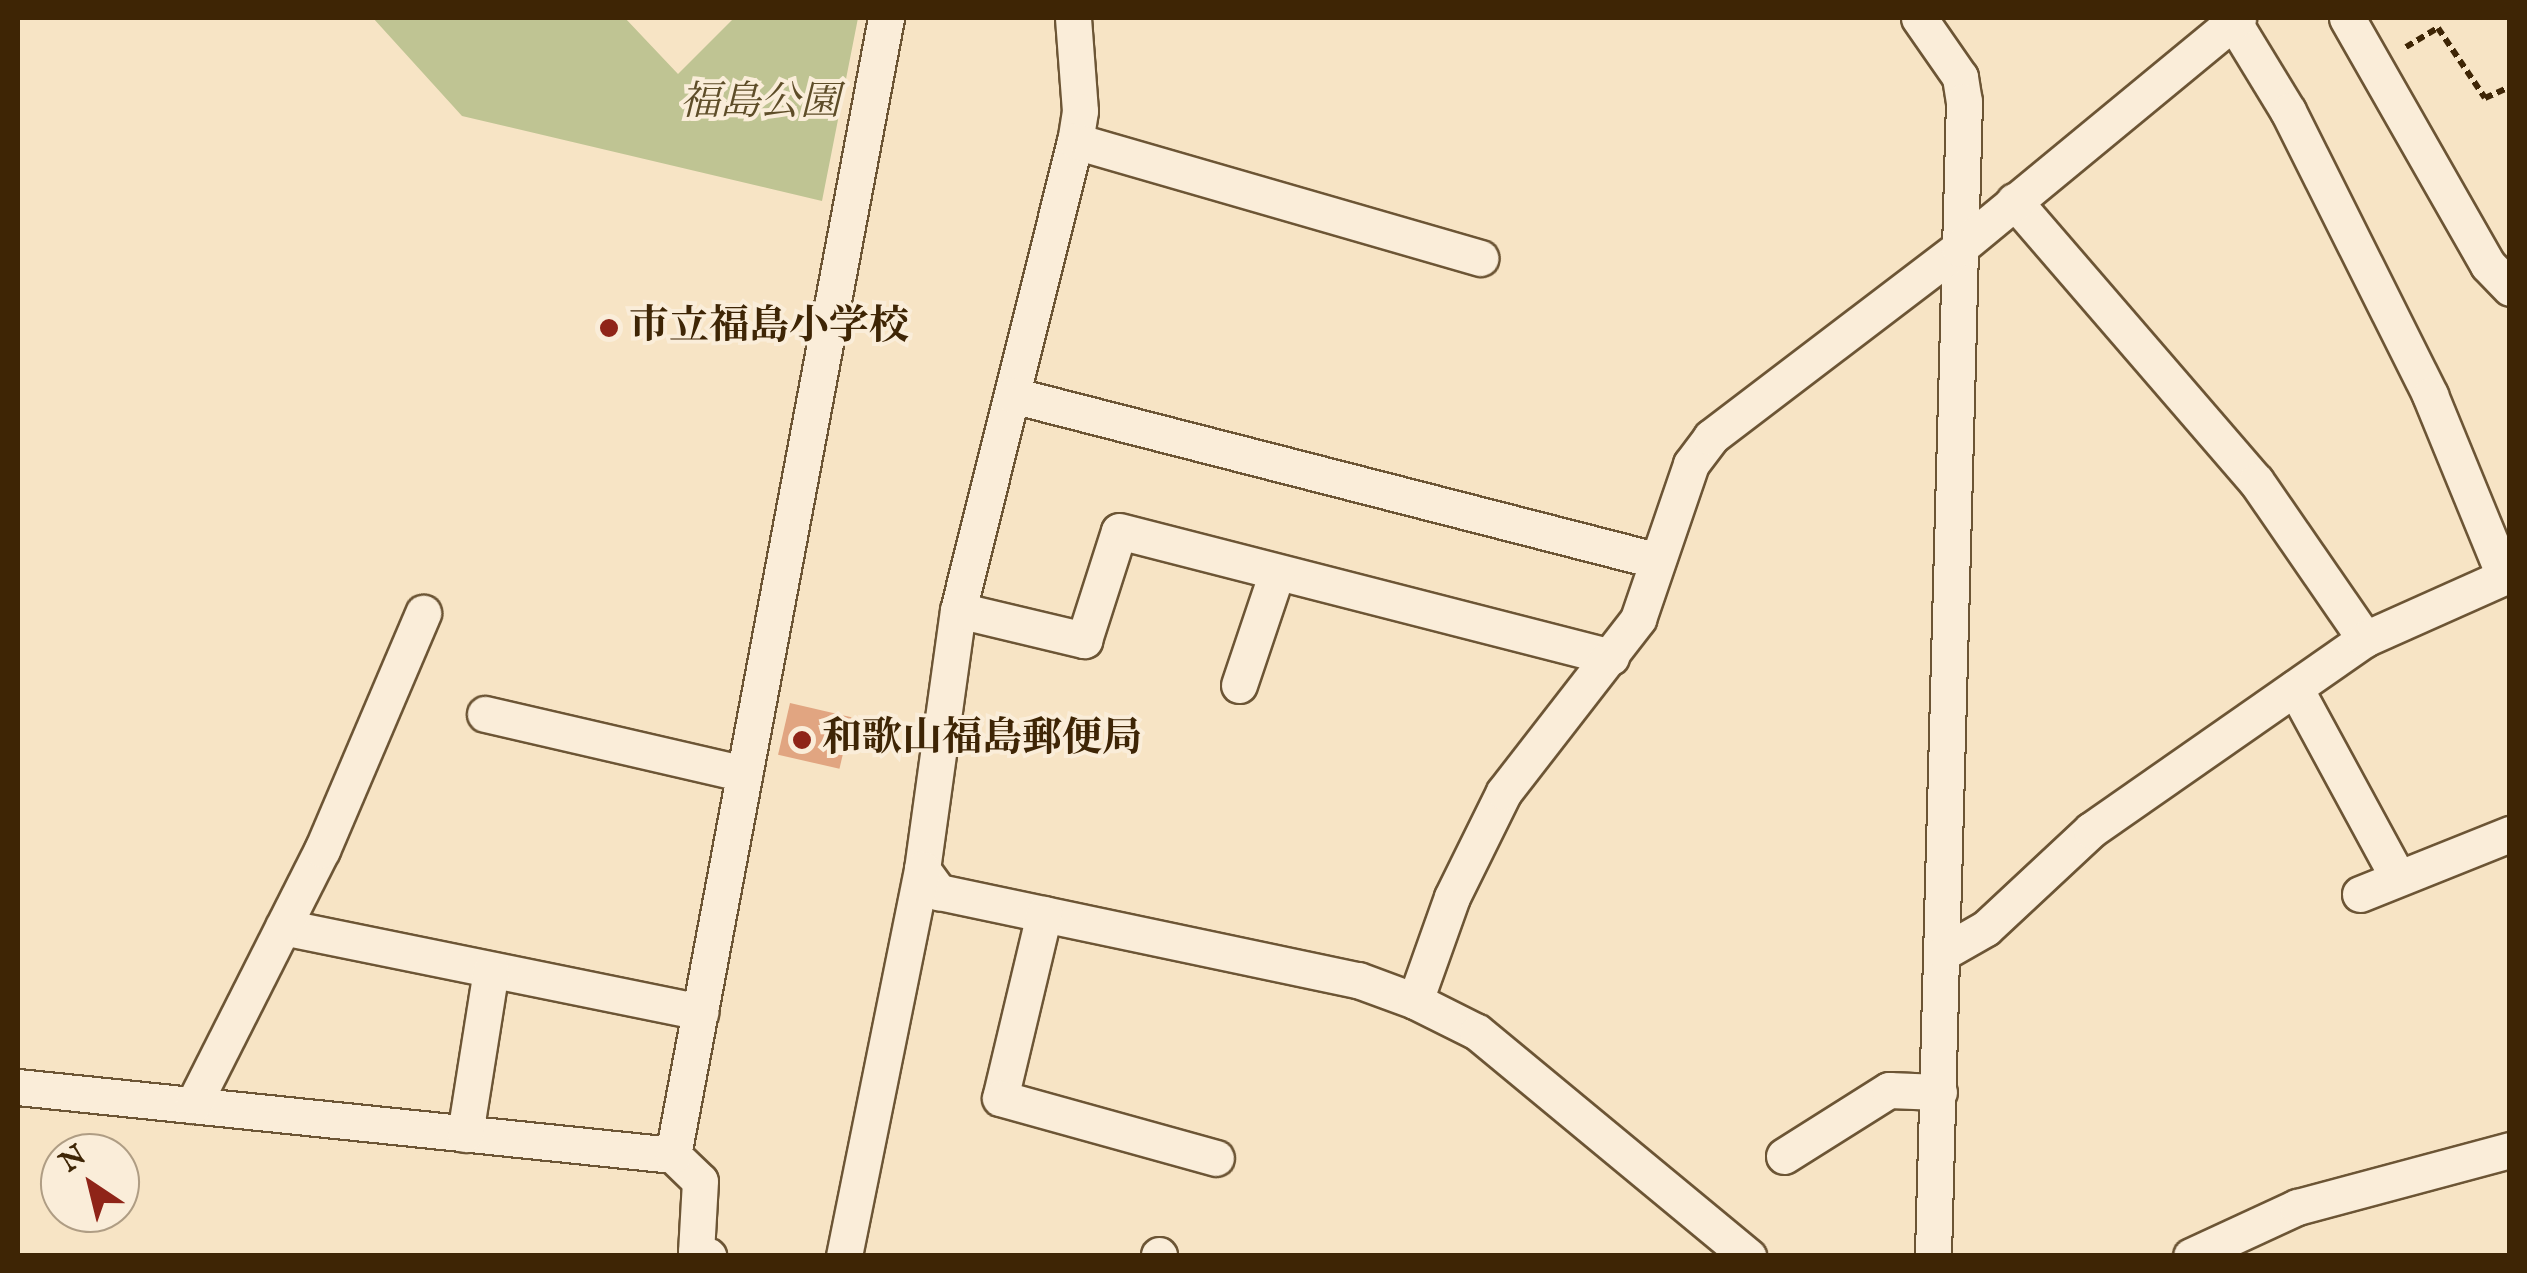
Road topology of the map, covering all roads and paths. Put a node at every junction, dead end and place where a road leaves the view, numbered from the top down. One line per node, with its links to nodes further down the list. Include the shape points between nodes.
1 (886, 18): 24 (street)
2 (1073, 18): 8 (street, via 1080,111)
3 (1920, 18): 10 (street, via 1960,77)
4 (2348, 18): 6 (street)
5 (2235, 19): 9 (street); 16 (street, via 2288,110 2430,395)
6 (2375, 66): 7 (path, via 2438,28 2485,98); 12 (street, via 2488,265)
7 (2510, 86)
8 (1075, 141): 11 (street); 13 (street)
9 (2014, 201): 10 (street); 19 (street, via 2256,481)
10 (1960, 248): 14 (street, via 1712,437 1691,464); 31 (street)
11 (1480, 258)
12 (2510, 288)
13 (1012, 395): 14 (street); 17 (street)
14 (1656, 560): 20 (street, via 1638,619)
15 (1277, 572): 17 (street, via 1118,532 1084,640); 20 (street); 21 (street)
16 (2507, 574): 19 (street)
17 (958, 610): 26 (street)
18 (423, 613): 30 (street)
19 (2365, 639): 22 (street)
20 (1611, 657): 33 (street, via 1504,792 1452,897)
21 (1238, 685)
22 (2296, 688): 27 (street); 31 (street, via 2091,830 1986,928)
23 (486, 714): 24 (street)
24 (744, 774): 34 (street)
25 (2510, 834): 27 (street)
26 (922, 868): 29 (street, via 938,892); 44 (street)
27 (2398, 878): 28 (street)
28 (2360, 894)
29 (1044, 914): 33 (street, via 1358,980); 42 (street, via 1000,1098)
30 (283, 927): 32 (street); 37 (street)
31 (1944, 952): 36 (street)
32 (491, 970): 34 (street); 38 (street)
33 (1415, 1001): 45 (street, via 1477,1032)
34 (700, 1012): 40 (street)
35 (18, 1086): 37 (street)
36 (1939, 1092): 41 (street, via 1889,1090); 46 (street)
37 (192, 1105): 38 (street)
38 (465, 1134): 40 (street)
39 (2510, 1150): 47 (street, via 2296,1207)
40 (673, 1155): 43 (street, via 700,1181 696,1252)
41 (1784, 1156)
42 (1216, 1158)
43 (708, 1256)
44 (844, 1256)
45 (1748, 1256)
46 (1933, 1256)
47 (2190, 1256)

